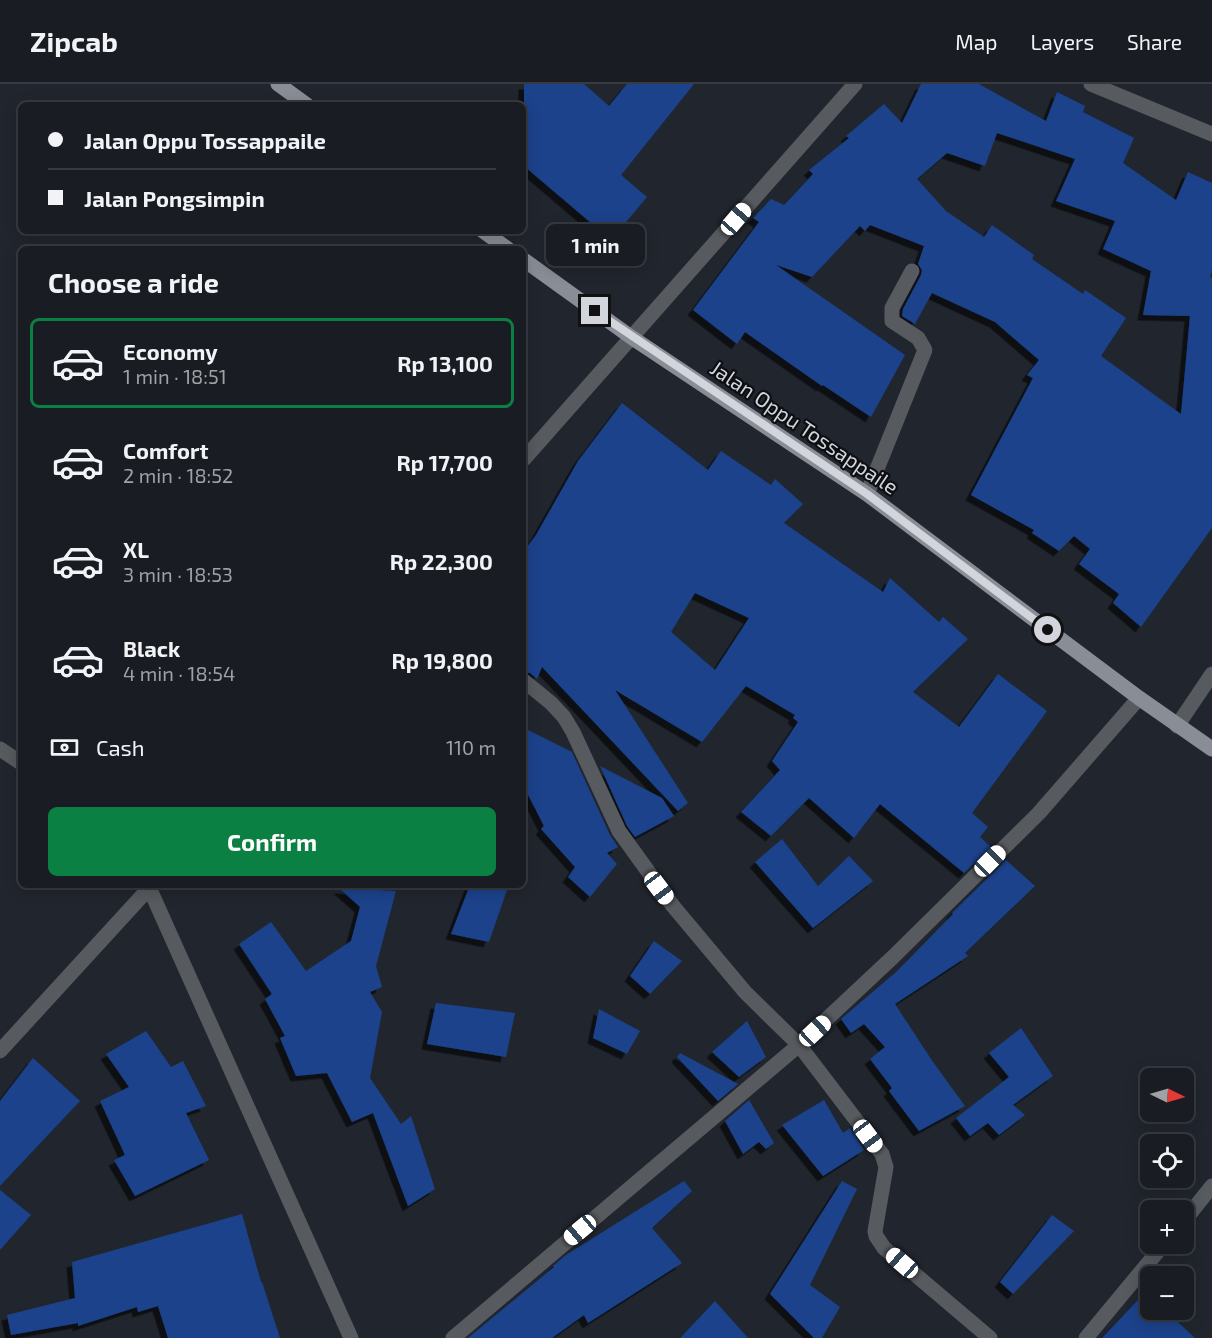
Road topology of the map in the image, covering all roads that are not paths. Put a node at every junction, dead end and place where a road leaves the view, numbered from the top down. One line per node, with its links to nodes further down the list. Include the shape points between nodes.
1 (278, 84): 4 (main road)
2 (855, 84): 10 (street)
3 (1091, 84): 5 (street)
4 (303, 102)
5 (1212, 134)
6 (487, 234): 7 (main road)
7 (504, 246)
8 (526, 261): 10 (main road, Jalan Oppu Tossappaile)
9 (912, 271): 12 (street, via 891,313 892,321 918,338 925,350)
10 (631, 337): 11 (street); 12 (main road, Jalan Oppu Tossappaile)
11 (526, 457)
12 (867, 494): 15 (main road, Jalan Oppu Tossappaile)
13 (1212, 674): 16 (street)
14 (526, 683): 22 (street, via 564,717 619,831 673,906 745,992)
15 (1139, 698): 16 (main road, Jalan Oppu Tossappaile); 22 (street, via 1039,813)
16 (1178, 726): 18 (main road, Jalan Oppu Tossappaile)
17 (0, 749): 19 (street)
18 (1212, 749)
19 (18, 761)
20 (148, 888): 23 (street)
21 (151, 888): 27 (street)
22 (799, 1046): 28 (street); 29 (street, via 882,1154 886,1167 876,1226 878,1240)
23 (0, 1051)
24 (1212, 1186): 25 (street)
25 (1194, 1208)
26 (1156, 1254): 30 (street)
27 (351, 1338)
28 (453, 1338)
29 (990, 1338)
30 (1086, 1338)

